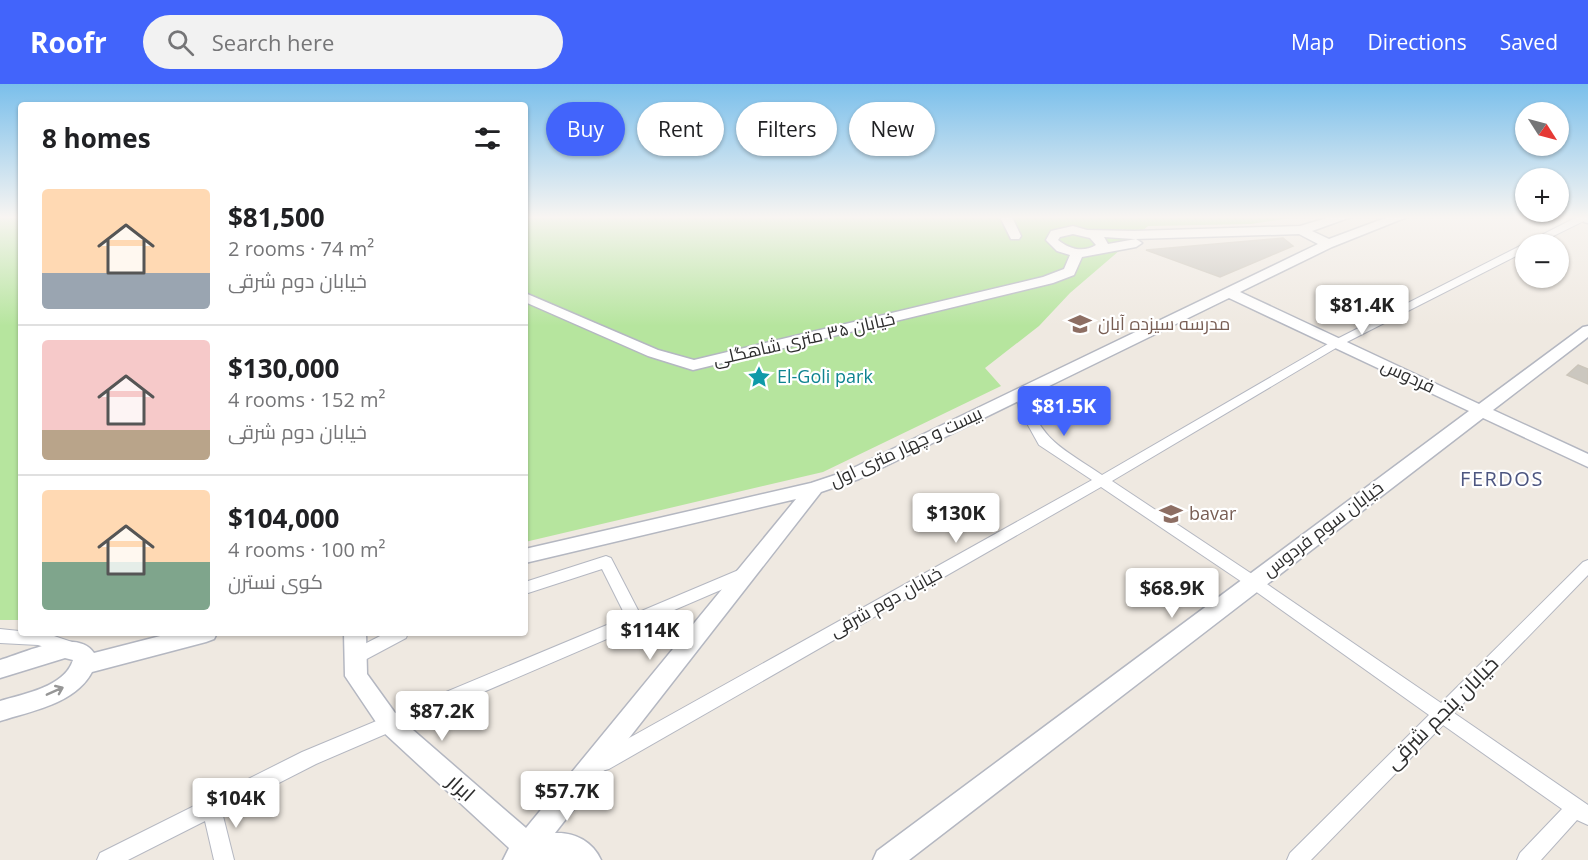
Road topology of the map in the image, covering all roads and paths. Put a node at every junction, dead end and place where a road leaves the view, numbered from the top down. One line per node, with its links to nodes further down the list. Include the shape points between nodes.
1 (1077, 253): 5 (street, خیابان ۳۵ متری شاهگلی, via 1069,272 1047,280 693,365 653,353)
2 (1309, 253): 4 (street, بیست و چهار متری اول)
3 (1514, 253): 7 (street, خیابان دوم شرقی)
4 (1228, 292): 7 (street, فردوس); 8 (street, بیست و چهار متری اول)
5 (528, 298)
6 (1588, 330): 9 (street, خیابان سوم فردوس)
7 (1337, 343): 9 (street, فردوس); 11 (street, خیابان دوم شرقی)
8 (1022, 393): 11 (street, via 1025,408 1044,442); 12 (street, بیست و چهار متری اول, via 853,475)
9 (1482, 411): 10 (street, فردوس); 16 (street, خیابان سوم فردوس)
10 (1588, 462)
11 (1103, 480): 16 (street); 28 (street, خیابان دوم شرقی)
12 (815, 488): 13 (street, بیست و چهار متری اول); 15 (street)
13 (528, 555)
14 (1588, 566): 26 (street, خیابان پنجم شرقی)
15 (748, 572): 18 (street); 28 (street)
16 (1253, 582): 26 (street); 35 (street, خیابان سوم فردوس)
17 (528, 587): 18 (street, via 606,562)
18 (635, 620): 27 (street)
19 (0, 636): 23 (street, via 61,643)
20 (190, 636): 23 (street)
21 (389, 636): 22 (street)
22 (355, 645): 27 (street, ابرار, via 356,676)
23 (80, 657): 24 (street, via 53,651); 25 (street, one-way to 23, via 75,680)
24 (0, 669)
25 (0, 711)
26 (1442, 713): 30 (street); 36 (street, خیابان پنجم شرقی)
27 (390, 724): 29 (street, via 309,758); 31 (street, ابرار)
28 (590, 770): 31 (street)
29 (211, 807): 32 (street); 33 (street)
30 (1582, 811): 37 (street)
31 (525, 856): 34 (street, via 568,844)
32 (107, 860)
33 (224, 860)
34 (587, 860)
35 (887, 860)
36 (1297, 860)
37 (1527, 860)

